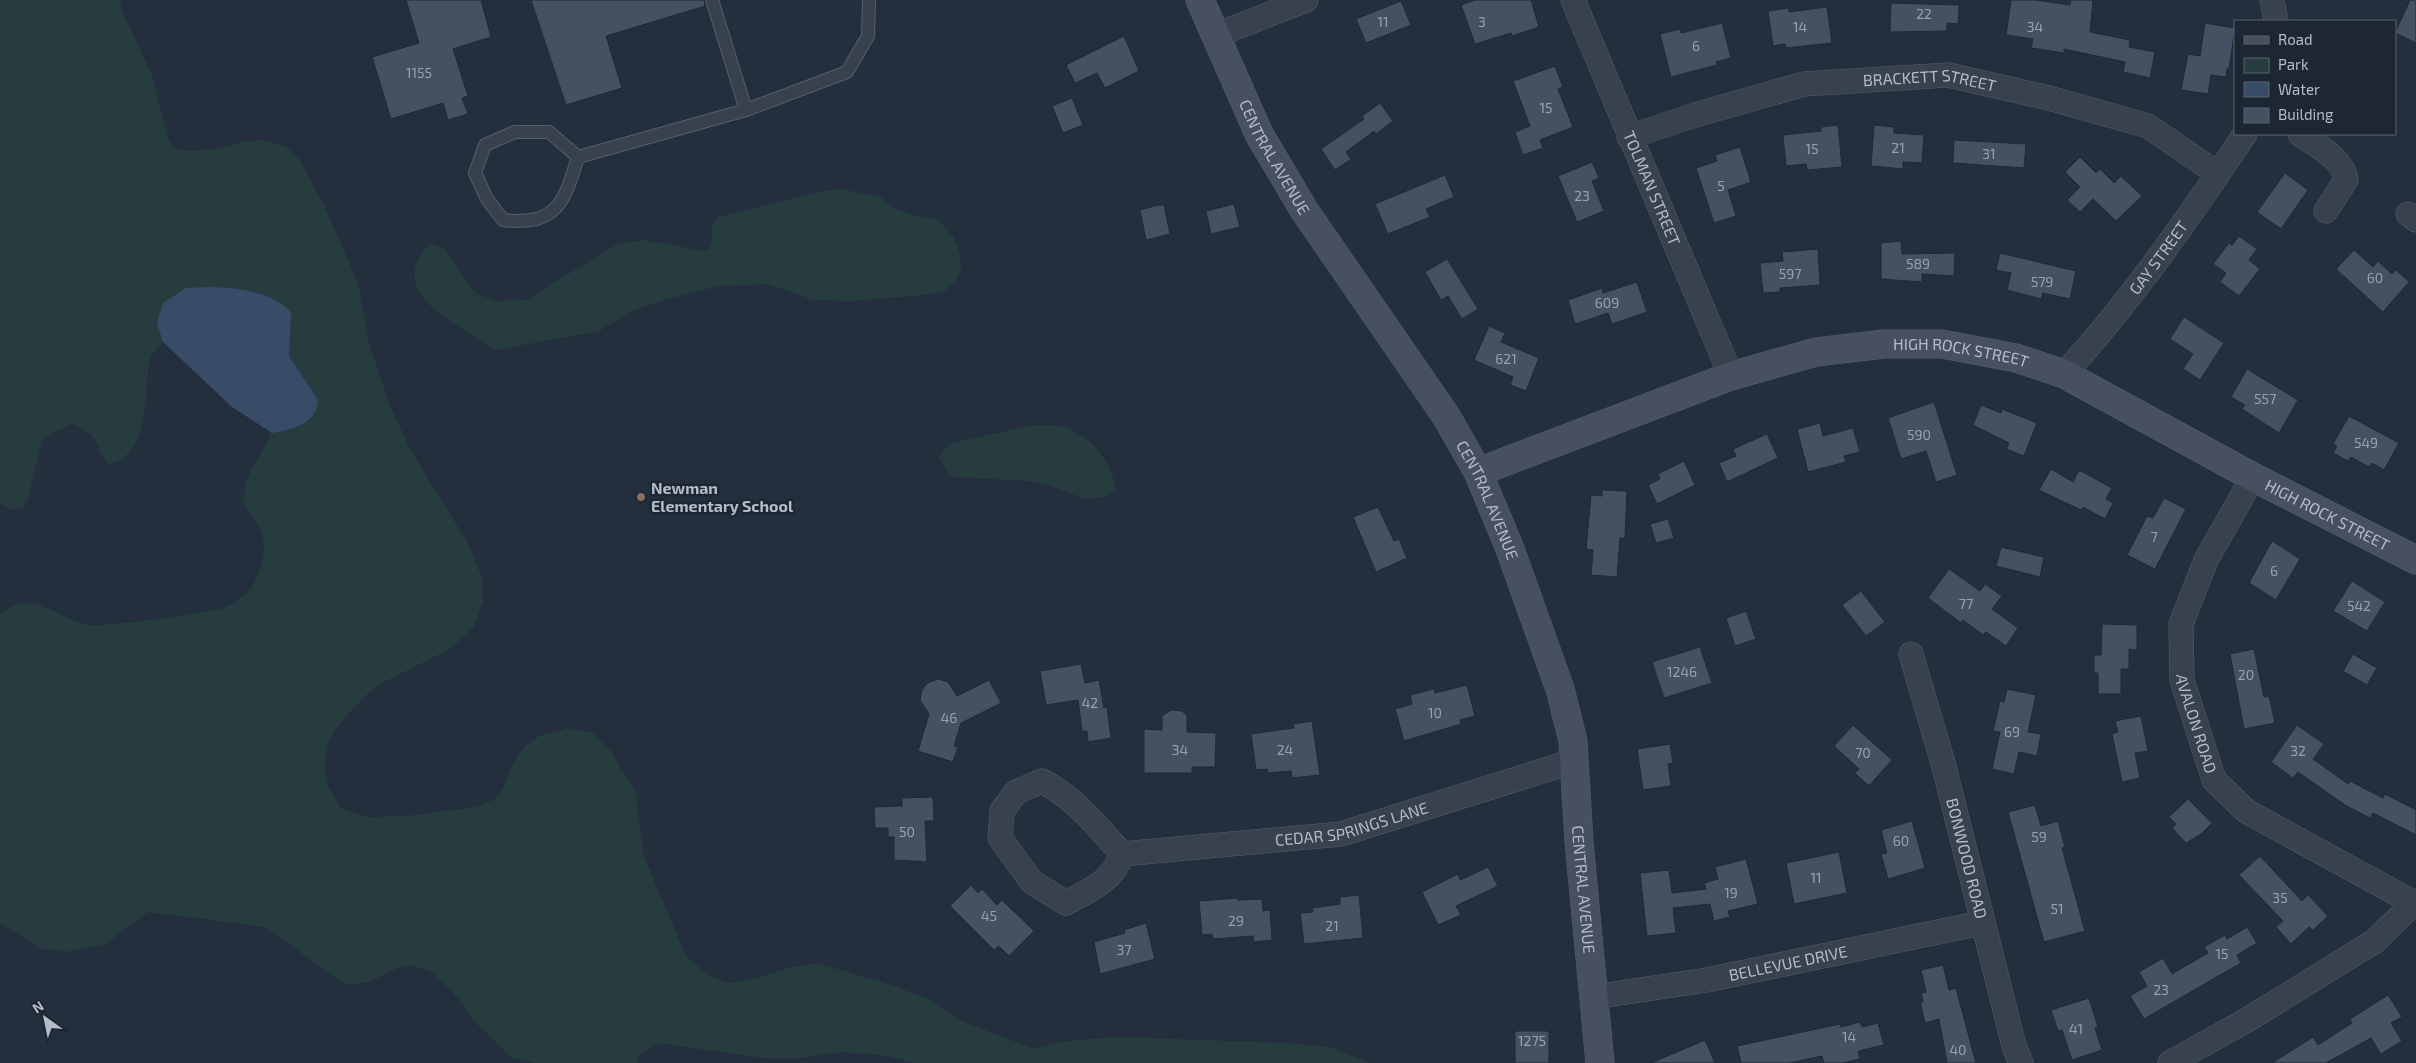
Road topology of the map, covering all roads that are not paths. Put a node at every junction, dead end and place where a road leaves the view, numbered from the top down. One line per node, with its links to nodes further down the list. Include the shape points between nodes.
1 (712, 0): 9 (lane)
2 (869, 0): 9 (lane, via 868,36 847,72)
3 (1200, 0): 8 (main road, CENTRAL AVENUE)
4 (1306, 0): 8 (street)
5 (1573, 0): 12 (street, TOLMAN STREET)
6 (2272, 0): 7 (street)
7 (2276, 20)
8 (1214, 36): 18 (main road, CENTRAL AVENUE, via 1259,134 1304,210 1446,416)
9 (746, 110): 13 (lane)
10 (2244, 135): 14 (street, GAY STREET)
11 (2301, 135): 15 (street, via 2339,162 2345,171 2346,180)
12 (1629, 137): 14 (street, BRACKETT STREET, via 1695,114 1804,84 1948,75 2049,98 2148,126); 17 (street, TOLMAN STREET)
13 (578, 157): 13 (lane, via 561,202 546,216 526,222 503,220 487,199 475,173 485,145 514,132 549,132)
14 (2218, 174): 16 (street, GAY STREET, via 2180,230 2092,344)
15 (2326, 211)
16 (2064, 374): 17 (main road, HIGH ROCK STREET, via 2016,358 1942,344 1884,344 1816,352); 19 (main road, HIGH ROCK STREET)
17 (1731, 376): 18 (main road, HIGH ROCK STREET)
18 (1478, 472): 22 (main road, CENTRAL AVENUE, via 1510,549 1560,689 1573,741)
19 (2253, 476): 20 (main road, HIGH ROCK STREET); 24 (street, AVALON ROAD, via 2206,560 2181,624 2182,680 2214,780 2246,811)
20 (2416, 560)
21 (1911, 654): 25 (street, BONWOOD ROAD, via 1943,762)
22 (1574, 762): 23 (street, CEDAR SPRINGS LANE, via 1341,834); 26 (main road, CENTRAL AVENUE)
23 (1122, 854): 23 (street, via 1059,790 1042,781 1016,792 1002,811 1000,838 1032,882 1066,903 1101,884 1117,868)
24 (2415, 904): 29 (street, via 2375,940 2247,1020)
25 (1981, 923): 26 (street, BELLEVUE DRIVE, via 1708,980); 28 (street, BONWOOD ROAD)
26 (1594, 998): 27 (main road, CENTRAL AVENUE)
27 (1600, 1063)
28 (2021, 1063)
29 (2170, 1063)

